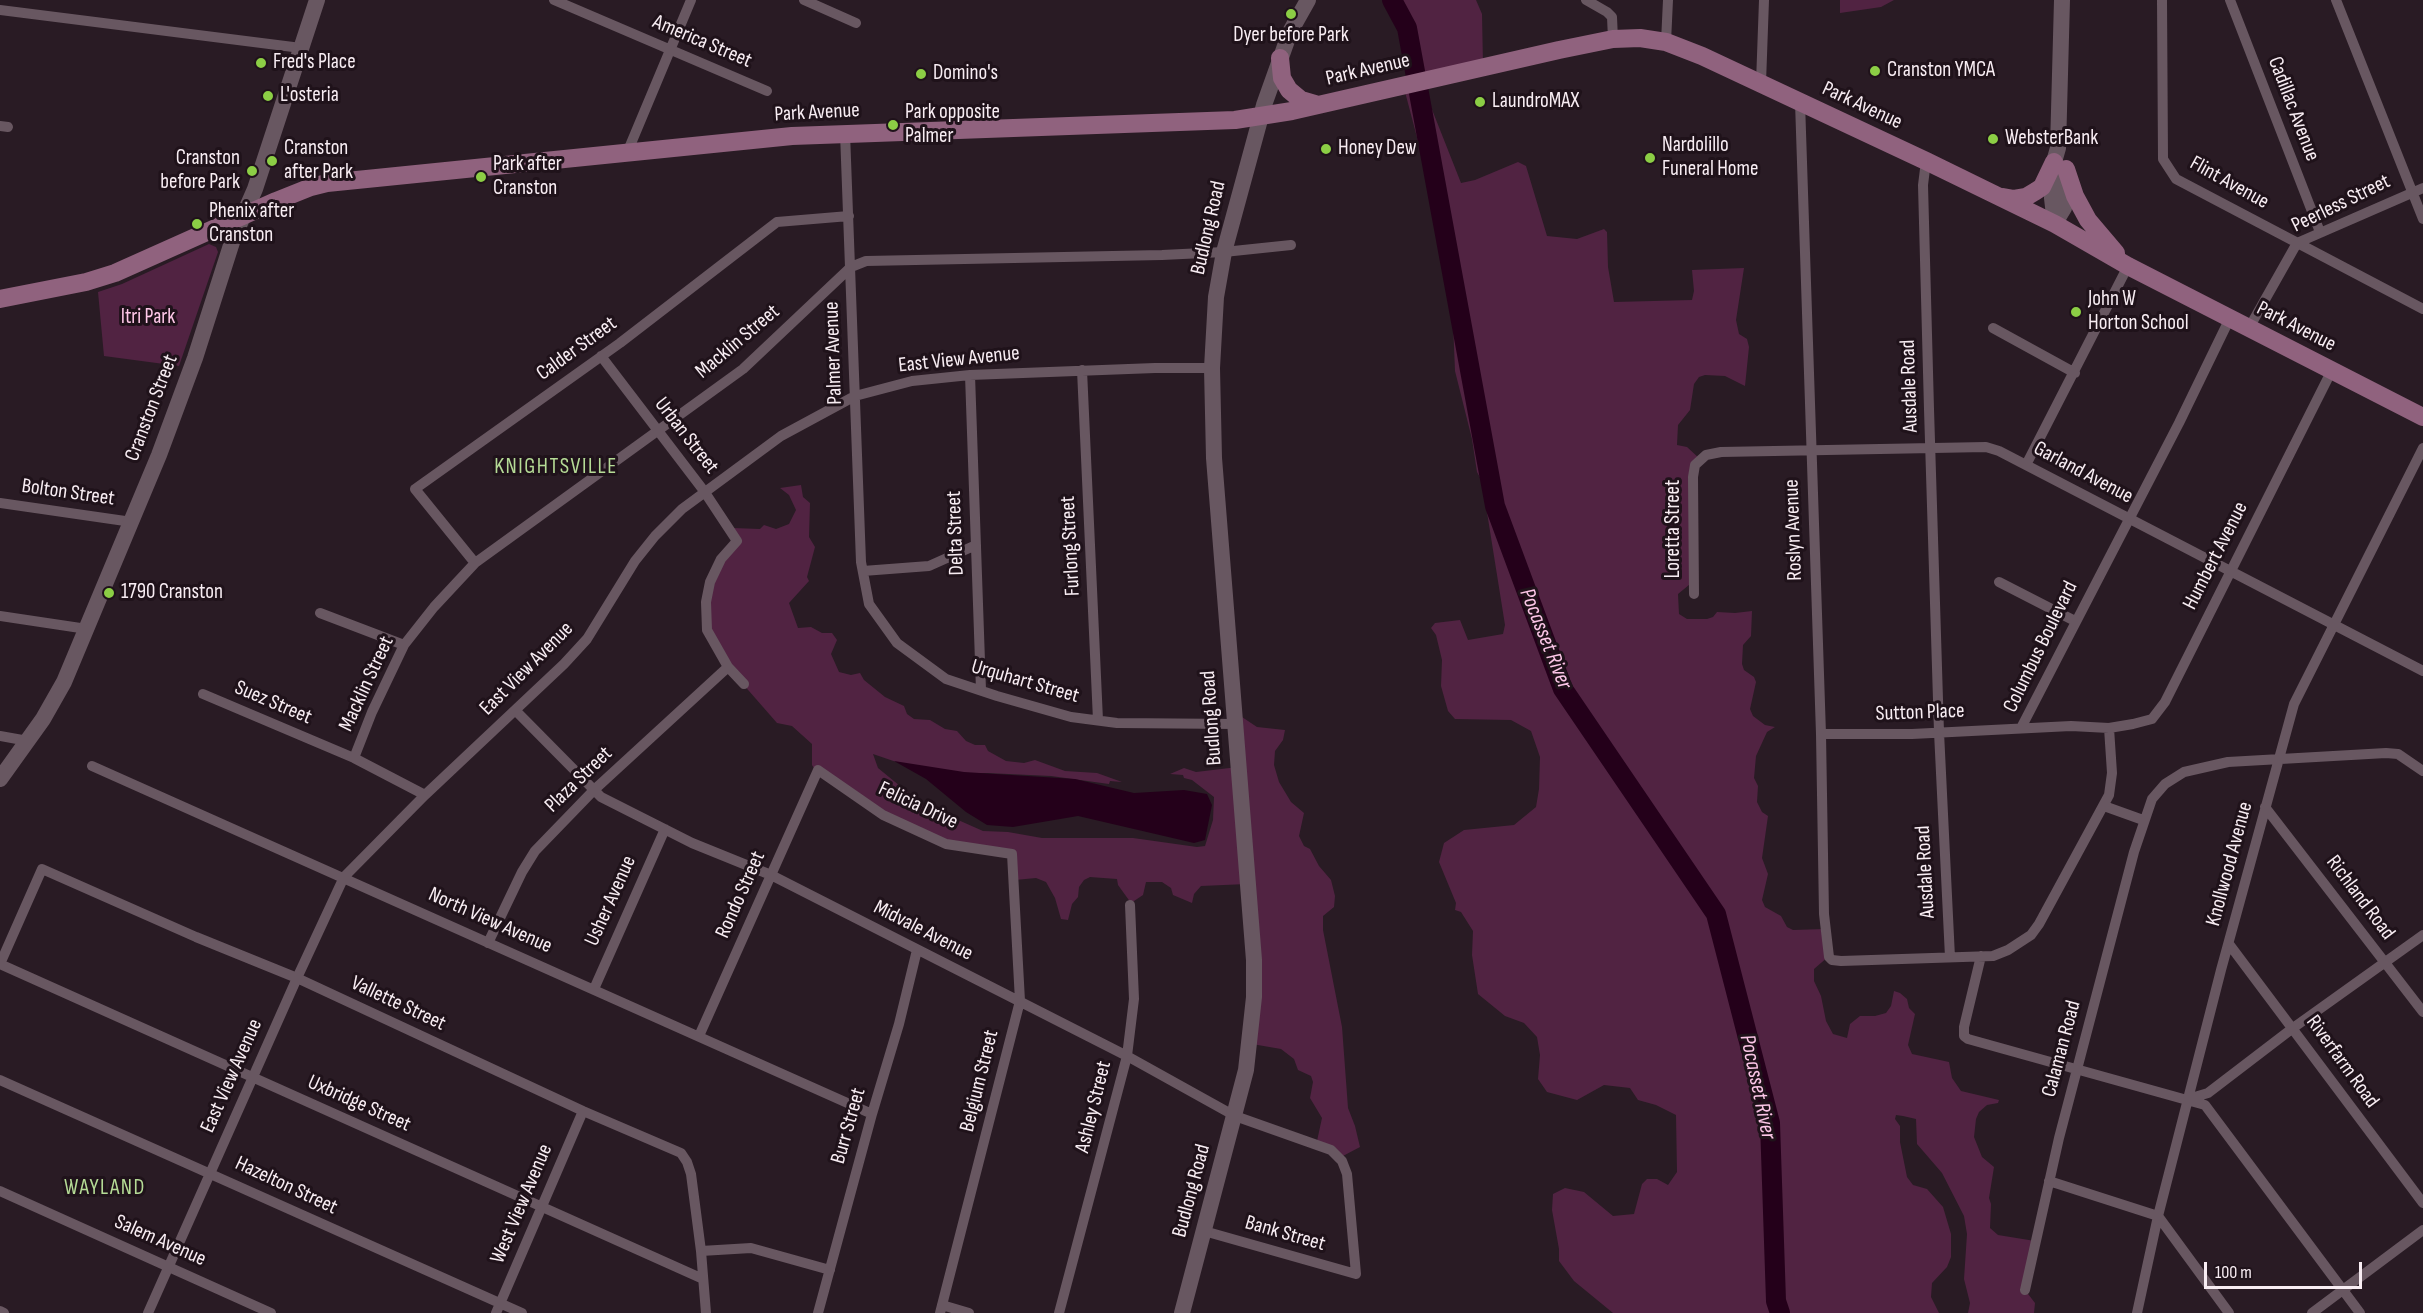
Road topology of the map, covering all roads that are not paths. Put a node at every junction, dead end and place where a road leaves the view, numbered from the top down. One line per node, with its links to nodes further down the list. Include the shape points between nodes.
1 (317, 0): 17 (main road, Cranston Street)
2 (554, 0): 18 (street, America Street)
3 (691, 0): 18 (street)
4 (804, 0): 14 (street)
5 (1308, 0): 19 (main road, Budlong Road)
6 (1586, 0): 15 (street, via 1612,17)
7 (1668, 0): 16 (street)
8 (1764, 0): 20 (street)
9 (2062, 0): 27 (main road)
10 (2162, 0): 36 (street, Flint Avenue, via 2163,159 2176,178)
11 (2230, 0): 35 (street, Cadillac Avenue)
12 (2336, 0): 29 (street)
13 (0, 10): 17 (street)
14 (856, 23)
15 (1613, 39): 16 (main road, Park Avenue); 23 (main road, Park Avenue)
16 (1666, 42): 20 (main road, Park Avenue)
17 (301, 48): 32 (main road, Cranston Street)
18 (670, 49): 21 (street, America Street); 26 (street)
19 (1280, 58): 23 (main road, via 1288,90 1301,100); 24 (main road, Budlong Road)
20 (1761, 83): 22 (main road, Park Avenue)
21 (767, 91)
22 (1800, 102): 28 (main road, Park Avenue); 57 (street, Roslyn Avenue)
23 (1318, 105): 24 (main road, Park Avenue)
24 (1261, 117): 25 (main road, Park Avenue); 38 (main road, Budlong Road)
25 (845, 133): 26 (main road, Park Avenue); 31 (street, Palmer Avenue)
26 (627, 153): 32 (main road, Park Avenue, via 327,183)
27 (2059, 159): 30 (main road, via 2036,191 2014,199); 34 (main road, via 2052,198); 39 (main road, via 2088,220)
28 (1926, 161): 30 (main road, Park Avenue); 56 (street, Ausdale Road, via 1923,185)
29 (2418, 190): 33 (street); 35 (street, Peerless Street)
30 (1998, 196): 34 (main road, Park Avenue)
31 (849, 216): 40 (street, Palmer Avenue); 46 (street, Calder Street, via 777,222)
32 (242, 218): 41 (main road, Park Avenue, via 115,273); 63 (main road, Cranston Street, via 195,358)
33 (2423, 219)
34 (2055, 224): 39 (main road, Park Avenue)
35 (2320, 232): 36 (street, Peerless Street)
36 (2296, 243): 42 (street, Flint Avenue); 45 (street, Peerless Street)
37 (1291, 245): 38 (street)
38 (1224, 252): 40 (street, via 867,261); 47 (main road, Budlong Road, via 1216,297)
39 (2128, 266): 43 (main road, Park Avenue); 50 (street)
40 (851, 267): 52 (street, Palmer Avenue); 54 (street, Macklin Street, via 743,369)
41 (0, 299)
42 (2423, 309)
43 (2230, 318): 45 (main road, Park Avenue); 62 (street, Columbus Boulevard)
44 (1993, 328): 50 (street)
45 (2249, 328): 49 (main road, Park Avenue)
46 (601, 356): 54 (street, Urban Street); 65 (street, Calder Street, via 415,489)
47 (1212, 368): 48 (street, East View Avenue); 83 (main road, Budlong Road, via 1215,470)
48 (1082, 370): 51 (street, East View Avenue); 82 (street, Furlong Street)
49 (2332, 370): 53 (main road, Park Avenue); 67 (street, Humbert Avenue)
50 (2074, 373): 59 (street)
51 (970, 375): 52 (street, East View Avenue, via 912,381); 64 (street, Delta Street)
52 (855, 396): 60 (street, East View Avenue, via 781,436); 66 (street, Palmer Avenue)
53 (2423, 417)
54 (656, 430): 60 (street, Urban Street); 65 (street, Macklin Street)
55 (2423, 448): 73 (street, Knollwood Avenue)
56 (1931, 449): 57 (street, Garland Avenue); 59 (street, Garland Avenue, via 1986,447); 86 (street, Ausdale Road)
57 (1810, 452): 58 (street, Garland Avenue, via 1721,453 1707,455); 87 (street, Roslyn Avenue)
58 (1695, 465): 69 (street, Loretta Street)
59 (2026, 465): 62 (street, Garland Avenue)
60 (704, 491): 76 (street, Urban Street, via 737,541 721,559 706,602 707,630); 81 (street, East View Avenue, via 635,561 587,639)
61 (0, 503): 63 (street, Bolton Street)
62 (2128, 519): 67 (street, Garland Avenue); 72 (street, Columbus Boulevard)
63 (132, 522): 74 (main road, Cranston Street)
64 (976, 545): 66 (street, via 929,566); 79 (street, Delta Street)
65 (475, 563): 75 (street, Macklin Street)
66 (863, 571): 79 (street, Urquhart Street, via 869,604 897,643 946,679)
67 (2231, 572): 73 (street, Garland Avenue); 85 (street, Humbert Avenue, via 2159,712 2147,721)
68 (1999, 582): 72 (street)
69 (1694, 594)
70 (320, 614): 75 (street)
71 (0, 615): 74 (street)
72 (2075, 621): 84 (street, Columbus Boulevard)
73 (2333, 625): 77 (street, Garland Avenue); 91 (street, Knollwood Avenue, via 2299,692)
74 (87, 629): 89 (main road, Cranston Street, via 54,700)
75 (404, 645): 90 (street, Macklin Street)
76 (728, 667): 78 (street); 96 (street, Plaza Street)
77 (2423, 671)
78 (744, 684)
79 (981, 690): 82 (street, Urquhart Street, via 1071,717)
80 (203, 694): 90 (street, Suez Street)
81 (514, 710): 96 (street, Midvale Avenue); 97 (street, East View Avenue)
82 (1098, 720): 83 (street, Urquhart Street)
83 (1236, 724): 127 (main road, Budlong Road, via 1255,977 1249,1053)
84 (2021, 728): 85 (street, Columbus Boulevard); 86 (street, Sutton Place)
85 (2109, 728): 98 (street, via 2112,773)
86 (1939, 732): 87 (street, Sutton Place); 111 (street, Ausdale Road)
87 (1821, 734): 111 (street, Roslyn Avenue, via 1824,914 1829,957 1841,961)
88 (0, 736): 89 (street)
89 (28, 741): 95 (main road, Cranston Street)
90 (354, 758): 97 (street, Suez Street)
91 (2278, 760): 94 (street, Calaman Road, via 2386,753 2398,754); 99 (street, Knollwood Avenue); 100 (street, Calaman Road, via 2228,762 2184,772 2165,784 2152,799)
92 (92, 766): 104 (street, North View Avenue)
93 (818, 770): 102 (street, Felicia Drive, via 883,815 946,844); 103 (street, Rondo Street)
94 (2423, 771)
95 (0, 779)
96 (594, 790): 101 (street, Midvale Avenue); 107 (street, Plaza Street, via 535,851)
97 (424, 795): 104 (street, East View Avenue)
98 (2104, 806): 100 (street); 110 (street, via 2031,935 2008,950)
99 (2265, 807): 108 (street, Knollwood Avenue); 112 (street, Richland Road)
100 (2143, 820): 121 (street, Calaman Road)
101 (665, 830): 103 (street, Midvale Avenue); 115 (street, Usher Avenue)
102 (1012, 854): 116 (street, Belgium Street)
103 (771, 875): 109 (street, Midvale Avenue); 119 (street, Rondo Street)
104 (344, 877): 107 (street, North View Avenue); 114 (street, East View Avenue)
105 (1130, 905): 120 (street, Ashley Street, via 1134,999)
106 (2423, 935): 112 (street)
107 (488, 943): 115 (street, North View Avenue)
108 (2229, 944): 118 (street, Riverfarm Road); 124 (street, Knollwood Avenue)
109 (917, 950): 116 (street, Midvale Avenue); 126 (street, Burr Street)
110 (1981, 956): 111 (street); 121 (street, via 1964,1035 1970,1041)
111 (1950, 957)
112 (2385, 963): 117 (street, Richland Road); 118 (street)
113 (0, 964): 114 (street, Vallette Street, via 42,869); 122 (street, Uxbridge Street)
114 (297, 978): 122 (street, East View Avenue); 125 (street, Vallette Street)
115 (594, 989): 119 (street, North View Avenue)
116 (1020, 1001): 120 (street, Midvale Avenue); 144 (street, Belgium Street)
117 (2423, 1012)
118 (2293, 1028): 124 (street, via 2208,1093); 131 (street, Riverfarm Road)
119 (699, 1036): 126 (street, North View Avenue)
120 (1127, 1056): 127 (street, Midvale Avenue); 153 (street, Ashley Street)
121 (2078, 1069): 124 (street); 129 (street, Calaman Road)
122 (252, 1077): 128 (street, East View Avenue); 132 (street, Uxbridge Street)
123 (0, 1080): 128 (street, Hazelton Street)
124 (2188, 1099): 133 (street, Knollwood Avenue); 142 (street, via 2205,1105)
125 (583, 1111): 132 (street, West View Avenue); 136 (street, Vallette Street, via 681,1153 691,1174)
126 (872, 1114): 138 (street, Burr Street)
127 (1236, 1116): 135 (main road, Budlong Road); 139 (street, Midvale Avenue, via 1337,1154 1347,1174)
128 (212, 1173): 137 (street, East View Avenue); 143 (street, Hazelton Street)
129 (2049, 1181): 133 (street); 141 (street, Calaman Road)
130 (0, 1191): 137 (street, Salem Avenue)
131 (2423, 1203)
132 (543, 1207): 140 (street, Uxbridge Street); 143 (street, West View Avenue)
133 (2158, 1216): 155 (street, Knollwood Avenue); 156 (street)
134 (2423, 1230): 142 (street)
135 (1204, 1231): 139 (street, Bank Street); 154 (main road, Budlong Road)
136 (701, 1251): 138 (street, via 751,1248); 140 (street, Vallette Street)
137 (169, 1267): 147 (street, East View Avenue); 148 (street, Salem Avenue)
138 (830, 1270): 151 (street, Burr Street)
139 (1356, 1274)
140 (703, 1279): 150 (street, Vallette Street)
141 (2025, 1290)
142 (2343, 1290): 157 (street); 158 (street)
143 (499, 1308): 149 (street, Hazelton Street)
144 (941, 1309): 152 (street)
145 (0, 1311): 146 (street)
146 (4, 1313)
147 (148, 1313)
148 (271, 1313)
149 (522, 1313)
150 (706, 1313)
151 (818, 1313)
152 (969, 1313)
153 (1059, 1313)
154 (1182, 1313)
155 (2137, 1313)
156 (2229, 1313)
157 (2312, 1313)
158 (2360, 1313)

